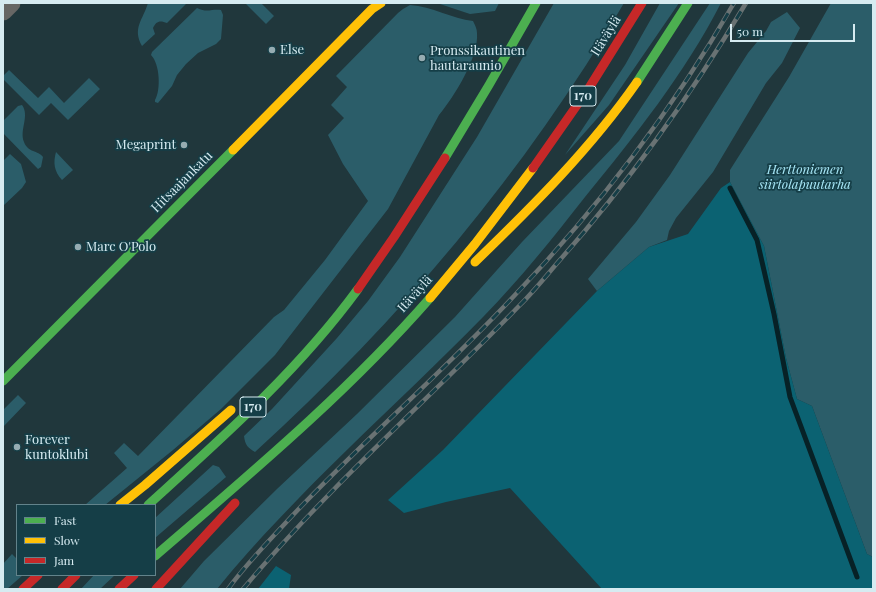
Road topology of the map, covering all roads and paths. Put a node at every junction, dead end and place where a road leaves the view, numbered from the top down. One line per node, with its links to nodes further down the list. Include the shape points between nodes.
1 (11, 3): 6 (street)
2 (536, 3): 9 (main road, 170, via 443,163)
3 (642, 3): 10 (main road, Itäväylä / 170, via 588,90 520,186 449,276)
4 (688, 3): 7 (main road, via 611,118 516,223)
5 (373, 5): 12 (main road, Hitsaajankatu)
6 (3, 11)
7 (471, 266)
8 (460, 276): 10 (main road)
9 (350, 300): 11 (main road); 16 (main road, 170, via 291,370 220,440)
10 (387, 346): 14 (main road, Itäväylä / 170)
11 (297, 349)
12 (3, 381)
13 (239, 402): 15 (main road)
14 (286, 443): 17 (main road, Itäväylä / 170); 24 (main road)
15 (121, 504)
16 (149, 504)
17 (156, 555)
18 (37, 576): 21 (main road)
19 (75, 576): 22 (main road)
20 (133, 576): 23 (main road)
21 (23, 589)
22 (62, 589)
23 (119, 589)
24 (156, 589)

